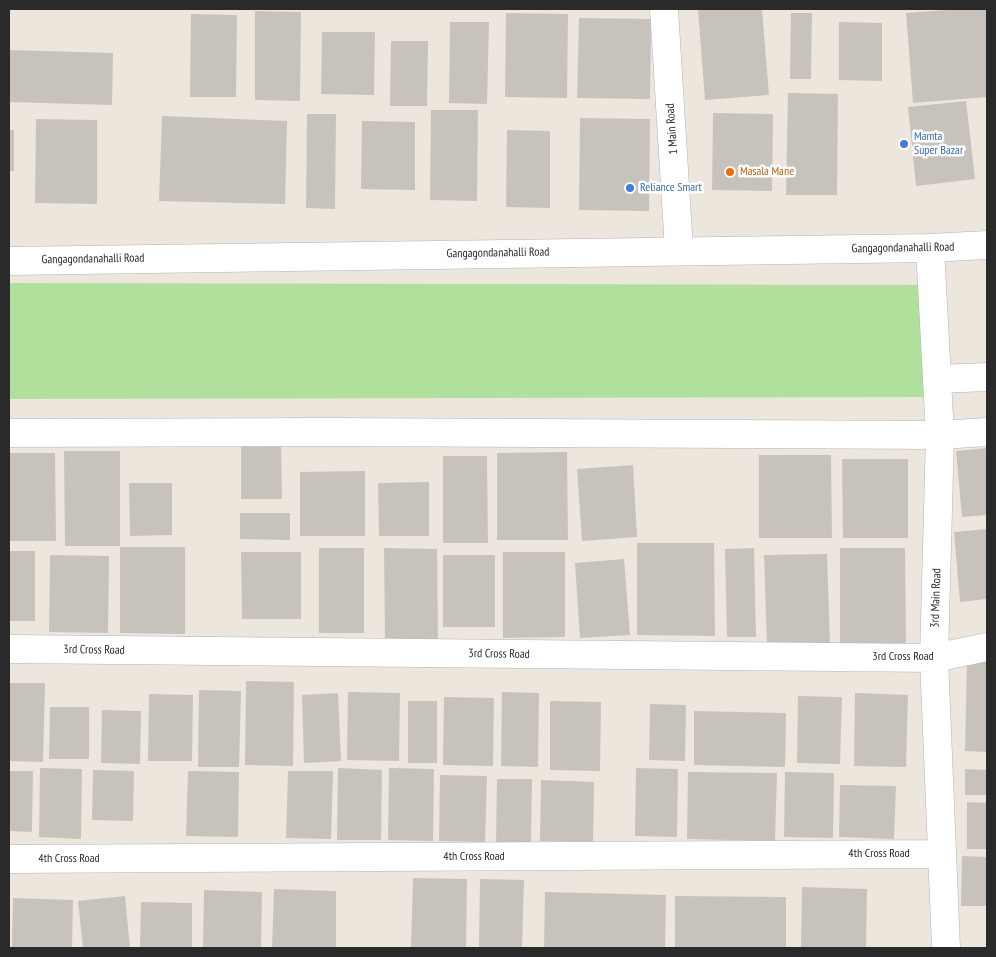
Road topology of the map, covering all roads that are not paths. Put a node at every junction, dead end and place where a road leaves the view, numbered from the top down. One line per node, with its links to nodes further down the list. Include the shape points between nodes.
1 (664, 9): 4 (street, 1 Main Road)
2 (987, 245): 3 (street, Gangagondanahalli Road)
3 (930, 248): 4 (street, Gangagondanahalli Road); 7 (street, 3rd Main Road)
4 (679, 250): 5 (street, Gangagondanahalli Road)
5 (9, 261)
6 (987, 377): 7 (street)
7 (937, 379): 10 (street, 3rd Main Road)
8 (987, 432): 10 (street)
9 (9, 433): 10 (street)
10 (940, 435): 13 (street, 3rd Main Road)
11 (987, 647): 13 (street, 3rd Cross Road)
12 (9, 649): 13 (street, 3rd Cross Road)
13 (934, 658): 14 (street, 3rd Main Road)
14 (940, 854): 15 (street, 4th Cross Road); 16 (street, 3rd Main Road)
15 (9, 859)
16 (946, 948)

